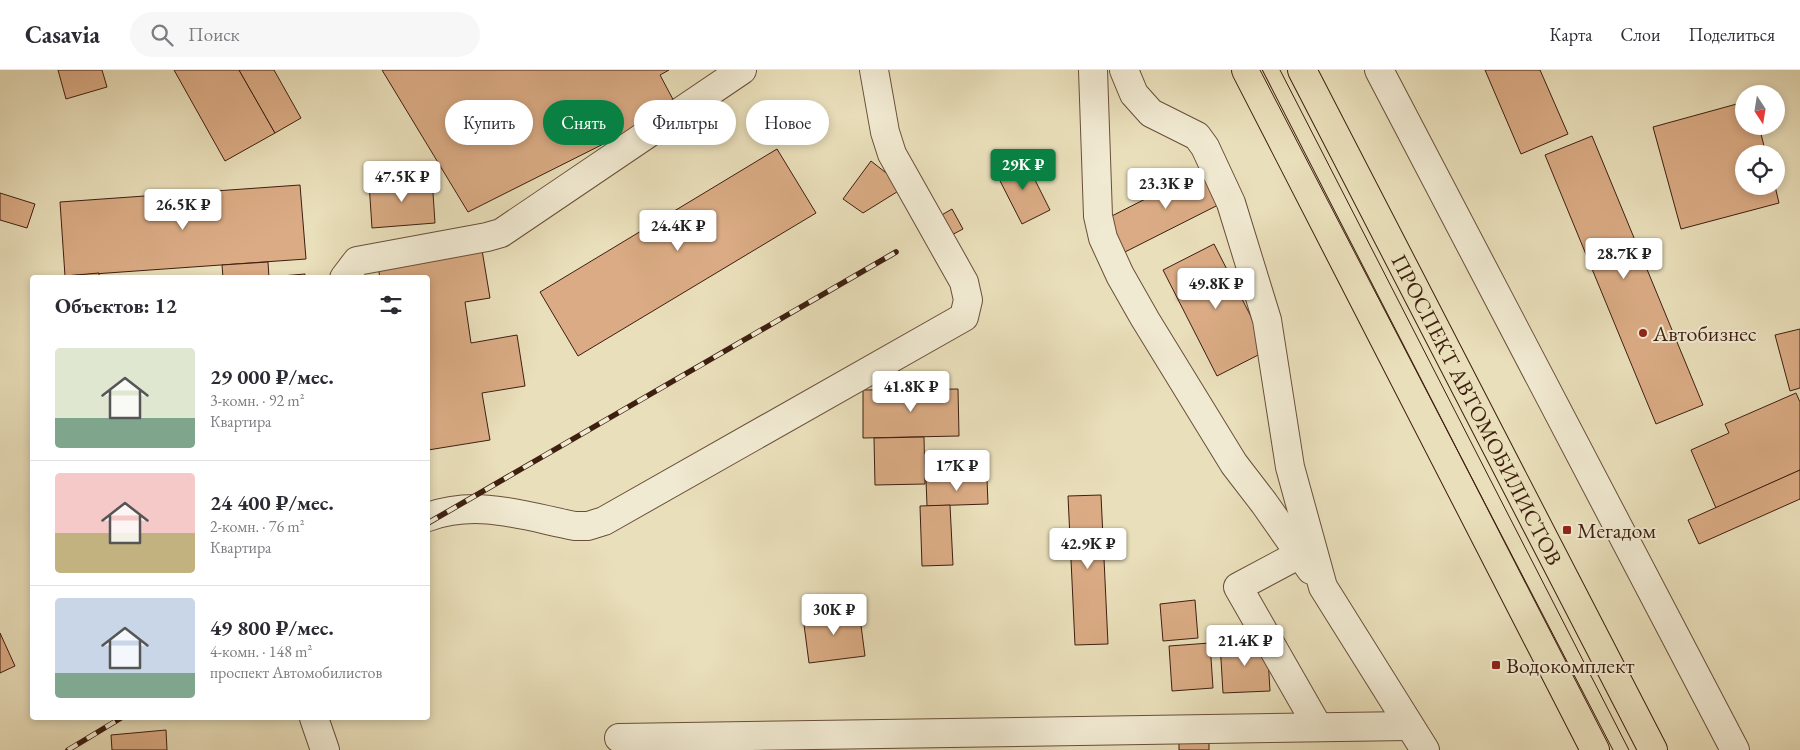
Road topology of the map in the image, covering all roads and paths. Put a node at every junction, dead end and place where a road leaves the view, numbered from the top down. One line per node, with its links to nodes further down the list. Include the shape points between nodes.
1 (742, 70): 8 (lane, via 501,233 357,261)
2 (874, 70): 9 (lane, via 892,154 964,282 968,300 964,317 604,521 575,526 484,508 450,510)
3 (1093, 70): 10 (lane, via 1098,216 1103,238 1145,320 1234,464)
4 (1124, 70): 11 (lane, via 1134,94 1151,112 1197,136 1231,203 1267,320 1290,467)
5 (1246, 70): 18 (main road)
6 (1302, 70): 19 (main road, ПРОСПЕКТ АВТОМОБИЛИСТОВ)
7 (1378, 70): 20 (lane)
8 (346, 275)
9 (430, 516)
10 (1300, 554): 11 (lane); 14 (lane, via 1238,587)
11 (1323, 587): 13 (lane)
12 (315, 720): 16 (lane)
13 (1410, 726): 14 (lane); 17 (lane)
14 (1318, 727): 15 (lane)
15 (619, 738)
16 (325, 750)
17 (1425, 750)
18 (1595, 750)
19 (1653, 750)
20 (1735, 750)

